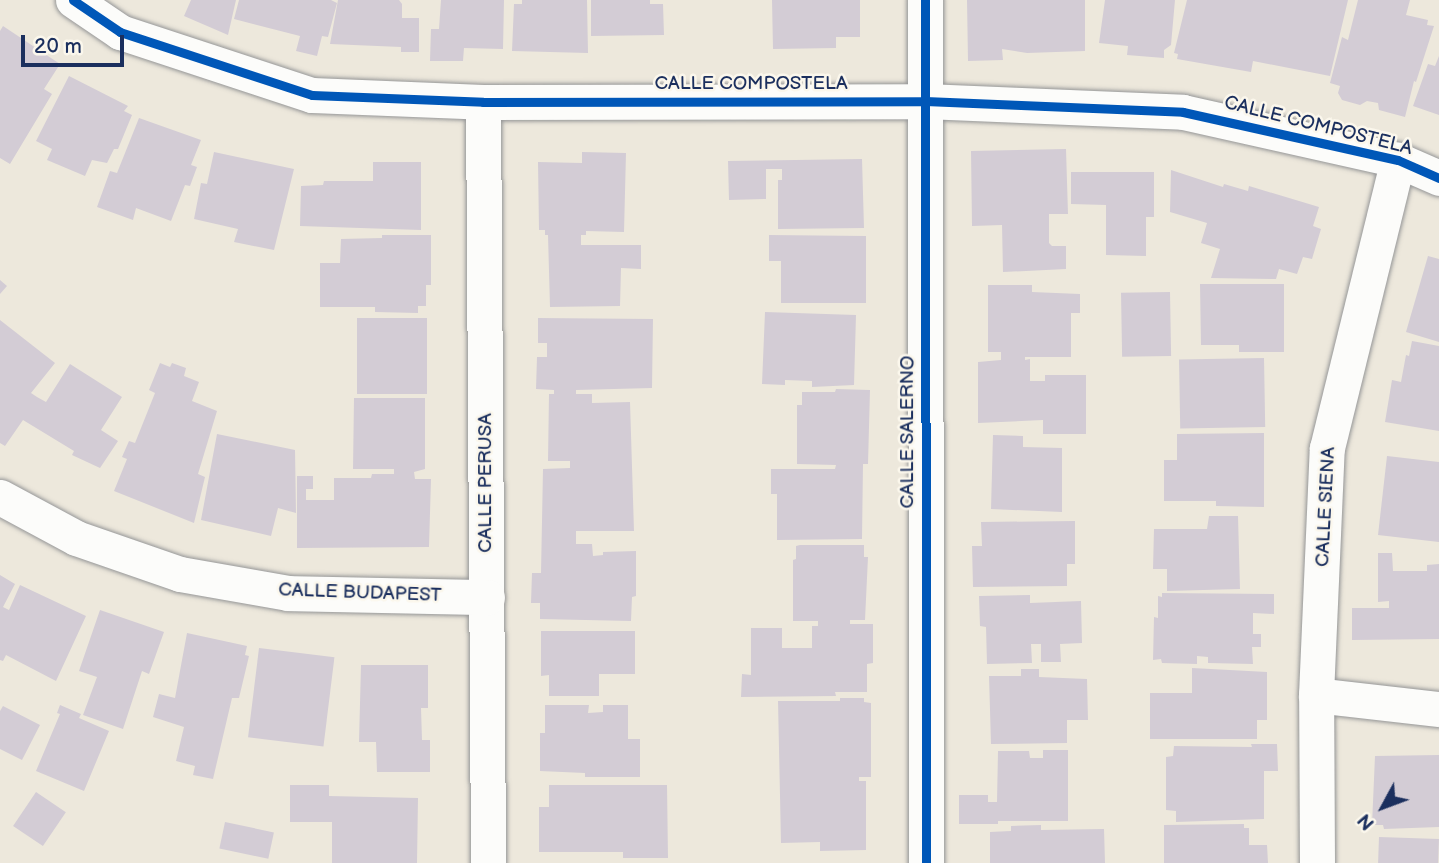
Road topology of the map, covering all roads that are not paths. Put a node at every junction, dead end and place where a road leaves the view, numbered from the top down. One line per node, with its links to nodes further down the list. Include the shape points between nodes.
1 (73, 0): 4 (street, CALLE COMPOSTELA, via 120,32 312,95)
2 (925, 0): 3 (street, CALLE SALERNO)
3 (925, 101): 4 (street, CALLE COMPOSTELA); 5 (street, CALLE COMPOSTELA, via 1183,112); 12 (street, CALLE SALERNO)
4 (483, 102): 8 (street, CALLE PERUSA)
5 (1398, 160): 6 (street, CALLE COMPOSTELA); 9 (street, CALLE SIENA, via 1327,448)
6 (1439, 178)
7 (0, 497): 8 (street, CALLE BUDAPEST, via 76,538 180,574 288,593)
8 (487, 597): 11 (street, CALLE PERUSA)
9 (1316, 695): 10 (street); 13 (street, CALLE SIENA)
10 (1439, 709)
11 (488, 863)
12 (926, 863)
13 (1317, 863)

